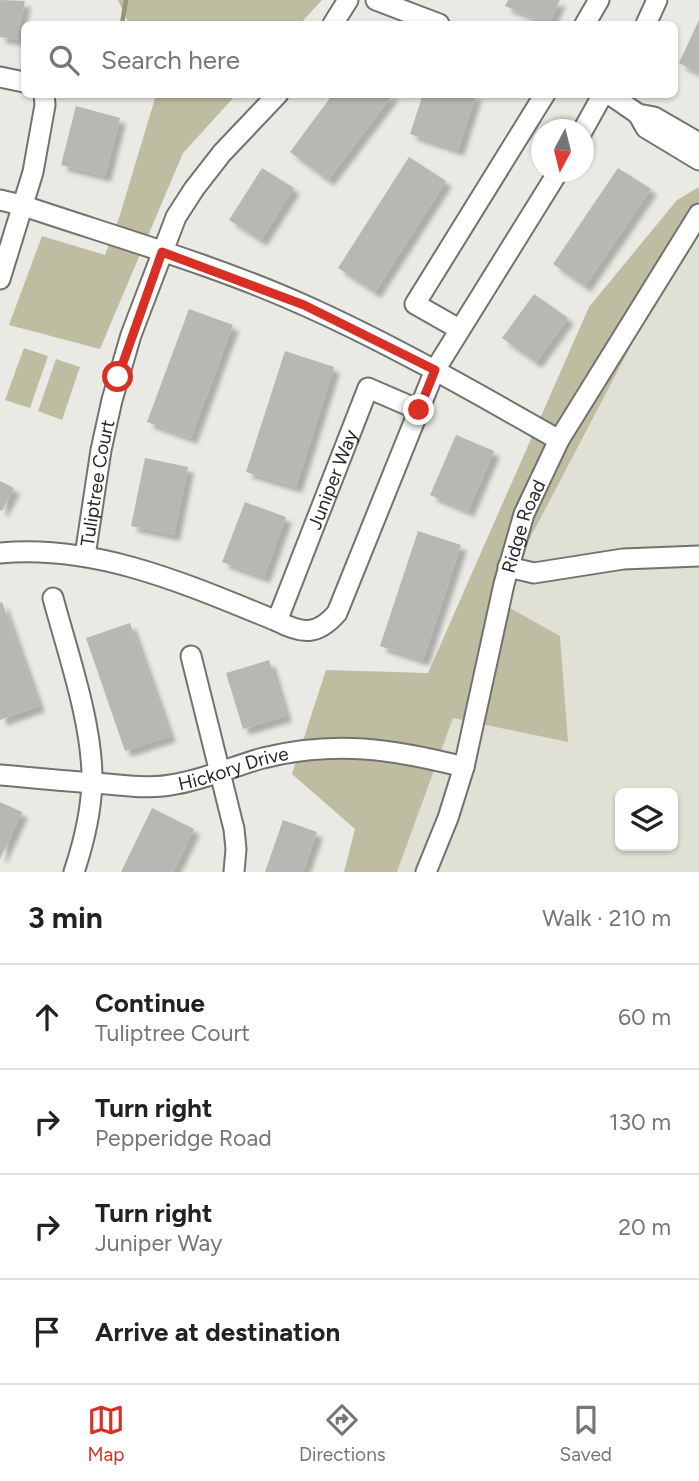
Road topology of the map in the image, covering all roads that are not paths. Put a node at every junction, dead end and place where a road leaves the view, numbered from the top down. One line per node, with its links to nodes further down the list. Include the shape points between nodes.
1 (348, 0): 5 (street)
2 (376, 0): 6 (street)
3 (598, 0): 7 (street)
4 (657, 0): 8 (street)
5 (335, 21)
6 (431, 21)
7 (587, 21)
8 (647, 21)
9 (0, 77): 10 (street)
10 (21, 81)
11 (44, 98): 22 (street, via 40,141)
12 (274, 98): 24 (street, Tuliptree Court, via 194,189)
13 (543, 98): 26 (street, via 415,304)
14 (601, 98): 17 (street)
15 (615, 98): 16 (street)
16 (638, 114): 18 (street, via 654,117); 19 (street, via 646,128)
17 (589, 119)
18 (699, 143)
19 (699, 160)
20 (552, 182): 26 (street)
21 (0, 200): 22 (street)
22 (22, 205): 24 (street); 25 (street)
23 (699, 214): 29 (street, Ridge Road)
24 (162, 252): 27 (street, via 304,305); 31 (street, Tuliptree Court, via 112,400)
25 (0, 279)
26 (459, 329): 27 (street)
27 (435, 370): 28 (street); 29 (street)
28 (419, 410): 35 (street, via 337,613 329,623 307,631); 35 (street, Juniper Way, via 368,388)
29 (559, 440): 33 (street, Ridge Road, via 524,514)
30 (0, 553): 31 (street)
31 (85, 556): 35 (street, via 159,574)
32 (699, 556): 33 (street, via 624,559 534,573)
33 (508, 567): 37 (street, Ridge Road)
34 (53, 598): 40 (street, via 89,739)
35 (277, 621)
36 (191, 656): 38 (street)
37 (464, 767): 38 (street, Hickory Drive, via 410,753 333,747 262,759); 43 (street, Ridge Road)
38 (220, 772): 40 (street, Hickory Drive, via 175,785); 42 (street, via 234,828)
39 (0, 775): 40 (street, Hickory Drive)
40 (92, 783): 41 (street, via 90,812)
41 (74, 872)
42 (234, 872)
43 (426, 872)

